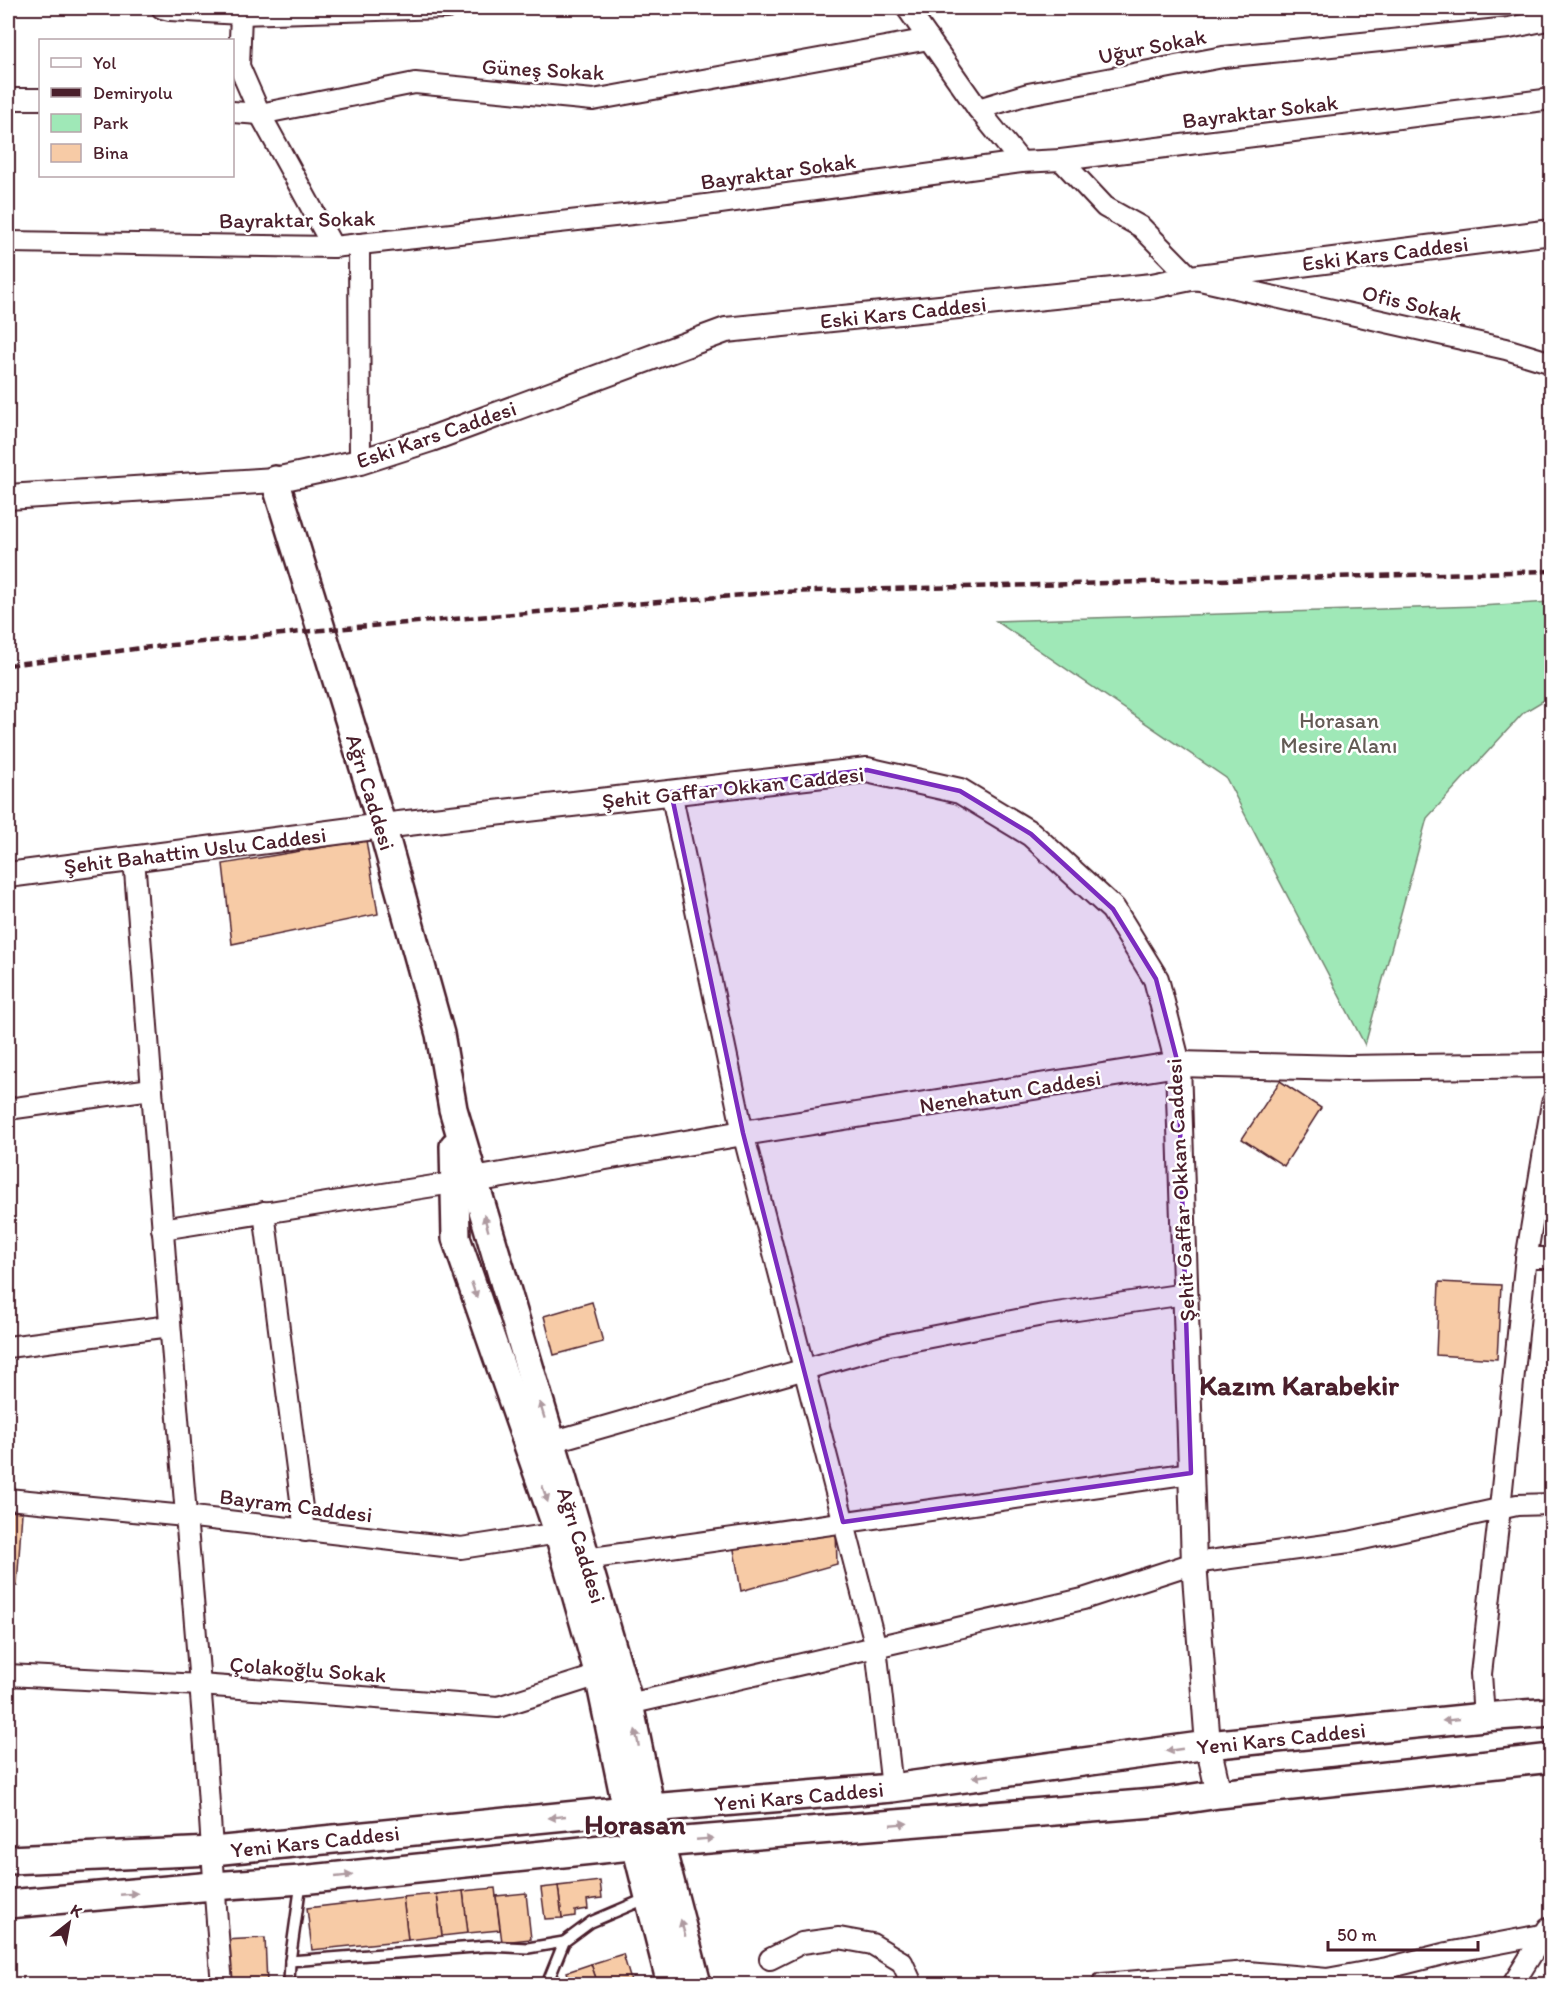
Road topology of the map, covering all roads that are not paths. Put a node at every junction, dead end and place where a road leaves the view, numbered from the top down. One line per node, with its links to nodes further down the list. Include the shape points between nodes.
1 (168, 8): 4 (street)
2 (447, 8): 4 (street)
3 (907, 8): 6 (street)
4 (241, 15): 12 (street, via 239,66)
5 (1551, 19): 10 (street, Uğur Sokak, via 1509,28 1223,57 1028,94)
6 (929, 39): 10 (street); 12 (street, Güneş Sokak, via 593,100 415,83)
7 (8, 99): 8 (street)
8 (39, 99)
9 (1551, 99): 13 (street, Bayraktar Sokak)
10 (978, 109): 14 (street)
11 (234, 112): 12 (street, Güneş Sokak)
12 (260, 114): 18 (street)
13 (1061, 160): 14 (street, Bayraktar Sokak); 19 (street, via 1105,207 1141,227)
14 (1021, 162): 17 (street, Bayraktar Sokak, via 669,210)
15 (1551, 232): 19 (street, Eski Kars Caddesi)
16 (8, 242): 18 (street, Bayraktar Sokak)
17 (359, 244): 18 (street, Bayraktar Sokak); 21 (street)
18 (333, 247)
19 (1191, 278): 20 (street, Ofis Sokak, via 1506,349); 21 (street, Eski Kars Caddesi, via 1152,286 726,330)
20 (1551, 363)
21 (360, 462): 22 (street, Eski Kars Caddesi)
22 (275, 480): 23 (street, Eski Kars Caddesi); 25 (main road, Ağrı Caddesi)
23 (8, 497)
24 (671, 792): 25 (street, Şehit Gaffar Okkan Caddesi); 28 (street, Şehit Gaffar Okkan Caddesi, via 867,770 960,791 1031,834 1113,909 1156,979); 33 (street)
25 (382, 826): 26 (street, Şehit Bahattin Uslu Caddesi); 34 (main road, Ağrı Caddesi, via 440,1034)
26 (134, 858): 27 (street, Şehit Bahattin Uslu Caddesi); 30 (street)
27 (8, 874)
28 (1178, 1064): 29 (street, Nenehatun Caddesi, via 1347,1068); 33 (street, Nenehatun Caddesi); 39 (street, Şehit Gaffar Okkan Caddesi)
29 (1551, 1065)
30 (151, 1089): 32 (street); 36 (street)
31 (1551, 1103): 37 (street)
32 (8, 1108)
33 (743, 1133): 34 (street, Nenehatun Caddesi); 42 (street)
34 (465, 1181): 35 (street); 43 (main road, Ağrı Caddesi, one-way to 34); 51 (main road, Ağrı Caddesi, one-way to 51, via 456,1238)
35 (264, 1212): 36 (street); 50 (street)
36 (162, 1229): 40 (street)
37 (1526, 1258): 38 (street); 47 (street)
38 (1551, 1258)
39 (1185, 1294): 42 (street, via 1043,1315 888,1345); 44 (street, Şehit Gaffar Okkan Caddesi)
40 (170, 1326): 41 (street); 48 (street)
41 (8, 1347)
42 (804, 1369): 43 (street); 49 (street)
43 (551, 1442): 51 (main road, Ağrı Caddesi)
44 (1191, 1473): 49 (street); 53 (street, Şehit Gaffar Okkan Caddesi)
45 (8, 1499): 48 (street, Bayram Caddesi)
46 (1551, 1504): 47 (street)
47 (1500, 1508): 53 (street, via 1349,1542); 60 (street, via 1481,1674)
48 (185, 1516): 50 (street, Bayram Caddesi); 57 (street)
49 (843, 1522): 52 (street); 54 (street)
50 (305, 1531): 51 (street, Bayram Caddesi, via 461,1548)
51 (568, 1532): 52 (main road, Ağrı Caddesi); 56 (main road, Ağrı Caddesi)
52 (586, 1559): 58 (main road, Ağrı Caddesi)
53 (1194, 1563): 54 (street, via 1083,1599); 61 (street, Şehit Gaffar Okkan Caddesi)
54 (876, 1647): 58 (street); 63 (street)
55 (8, 1675): 57 (street, Çolakoğlu Sokak)
56 (599, 1675): 57 (street, Çolakoğlu Sokak, via 498,1707); 65 (main road, Ağrı Caddesi)
57 (200, 1685): 67 (street)
58 (629, 1704): 65 (main road, Ağrı Caddesi, one-way to 58)
59 (1551, 1712): 60 (main road, Yeni Kars Caddesi)
60 (1484, 1717): 61 (main road, Yeni Kars Caddesi, one-way to 61)
61 (1208, 1745): 63 (main road, Yeni Kars Caddesi, one-way to 63); 64 (street, Şehit Gaffar Okkan Caddesi)
62 (1551, 1758): 64 (main road, Yeni Kars Caddesi)
63 (892, 1788): 65 (main road, Yeni Kars Caddesi)
64 (1219, 1794): 66 (main road, Yeni Kars Caddesi, one-way to 64, via 1166,1802)
65 (639, 1810): 66 (main road, Ağrı Caddesi); 67 (main road, Yeni Kars Caddesi, one-way to 67)
66 (648, 1844): 69 (main road, Yeni Kars Caddesi, one-way to 66); 71 (main road, Ağrı Caddesi); 83 (main road, Ağrı Caddesi, one-way to 66)
67 (213, 1851): 68 (main road, Yeni Kars Caddesi); 70 (street)
68 (8, 1860)
69 (301, 1880): 70 (main road, Yeni Kars Caddesi); 76 (lane)
70 (213, 1886): 72 (main road, Yeni Kars Caddesi, one-way to 70); 79 (street)
71 (648, 1897): 74 (lane, via 591,1922); 82 (main road, Ağrı Caddesi)
72 (8, 1904)
73 (1549, 1930): 77 (street); 86 (street)
74 (564, 1942): 76 (lane, via 528,1948 488,1946); 81 (lane)
75 (770, 1959): 84 (street, via 802,1943 839,1938 872,1944 902,1962)
76 (290, 1961): 80 (lane)
77 (1313, 1981): 78 (street, via 1248,1972)
78 (1145, 1983): 85 (street)
79 (222, 1984)
80 (290, 1984)
81 (548, 1984)
82 (671, 1984)
83 (698, 1984)
84 (912, 1984)
85 (1102, 1984)
86 (1513, 1984)

